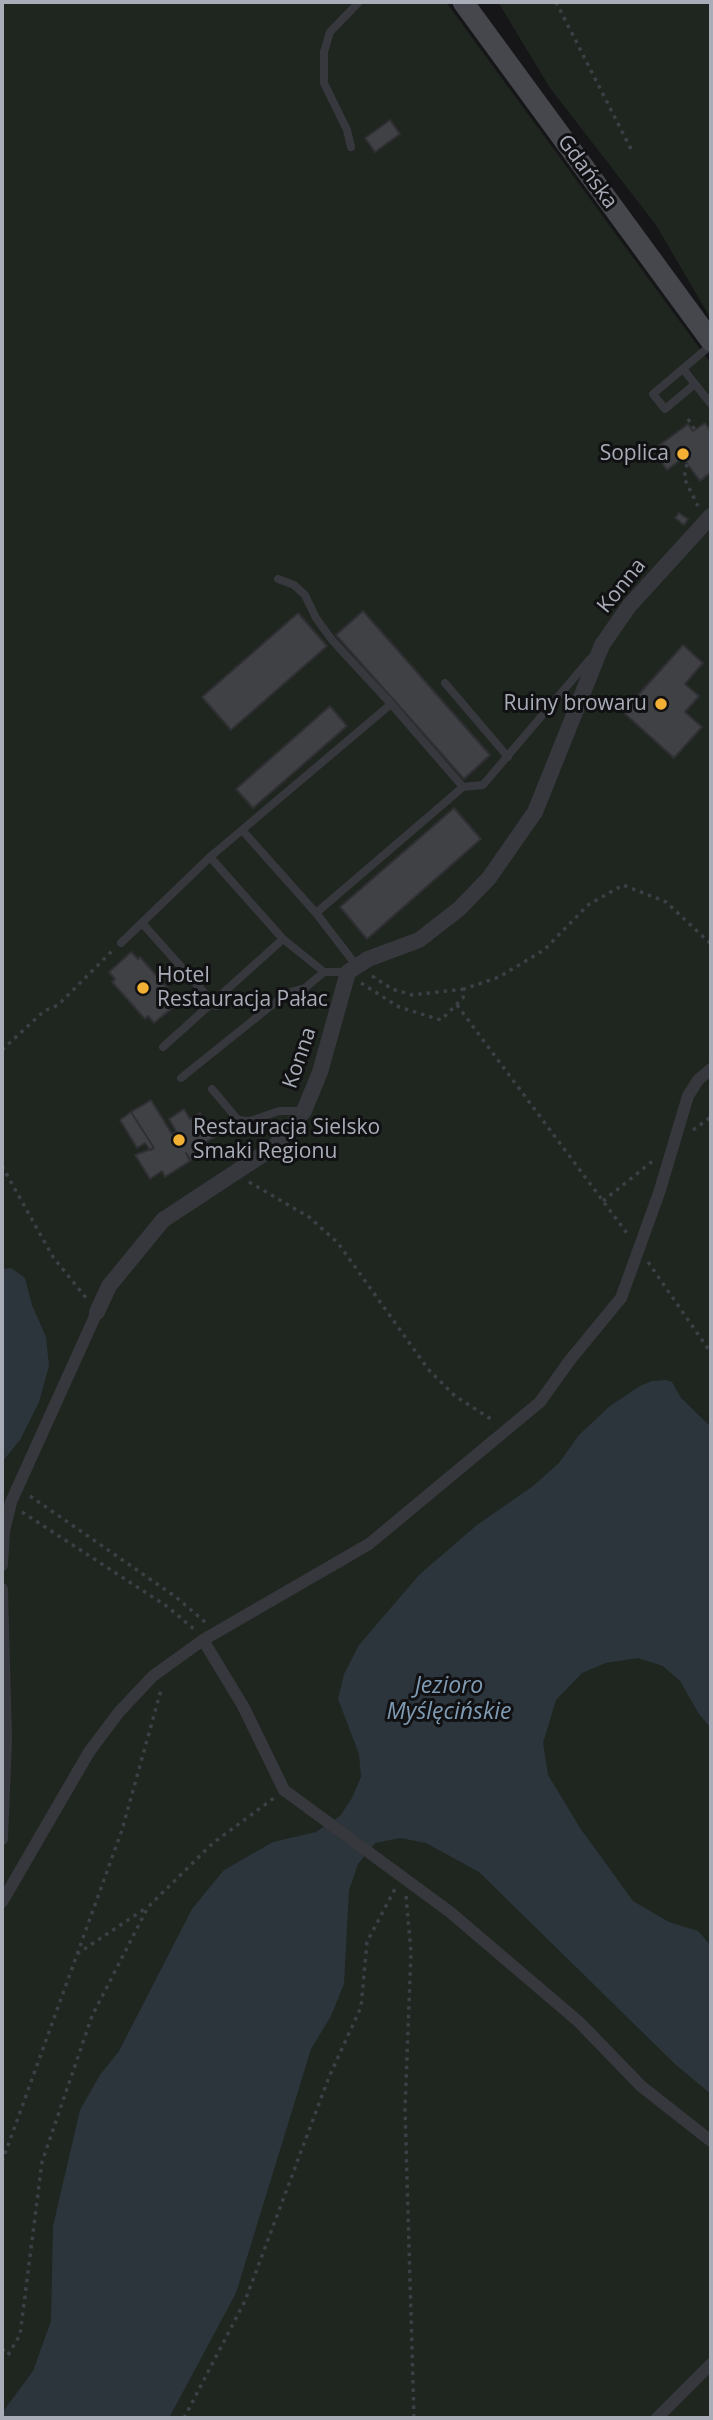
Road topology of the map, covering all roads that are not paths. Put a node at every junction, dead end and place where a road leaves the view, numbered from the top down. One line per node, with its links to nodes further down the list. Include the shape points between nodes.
1 (359, 2): 3 (lane, via 331,32 324,52 324,83)
2 (463, 2): 4 (main road, Gdańska)
3 (351, 147)
4 (711, 343): 5 (lane)
5 (683, 369): 6 (lane); 6 (lane, via 653,394 665,409)
6 (695, 384): 7 (lane)
7 (711, 404)
8 (711, 516): 10 (street, Konna, via 629,606)
9 (278, 579): 12 (lane, via 305,595 332,640)
10 (602, 645): 13 (lane); 21 (street, Konna, via 535,812 489,878 419,940)
11 (445, 683): 13 (lane)
12 (391, 704): 14 (lane); 15 (lane)
13 (508, 757): 14 (lane, via 483,785)
14 (463, 787): 17 (lane)
15 (242, 830): 16 (lane); 17 (lane)
16 (210, 857): 18 (lane); 19 (lane)
17 (316, 913): 21 (lane)
18 (142, 923): 20 (lane); 23 (lane)
19 (283, 939): 22 (lane); 23 (lane)
20 (121, 943)
21 (352, 968): 22 (lane); 28 (street, Konna)
22 (324, 972): 26 (lane, via 305,988 287,993)
23 (214, 1004): 24 (lane)
24 (163, 1047)
25 (711, 1069): 32 (street, via 688,1096 639,1251 613,1310 540,1402 369,1544)
26 (181, 1077)
27 (212, 1089): 28 (lane, via 238,1120)
28 (304, 1111): 29 (street, Konna, via 274,1147 163,1220 109,1286)
29 (97, 1312): 30 (street, Konna, via 13,1503 4,1531)
30 (2, 1565)
31 (2, 1589): 33 (street, via 6,1739)
32 (208, 1637): 34 (street, via 135,1693 89,1752); 35 (street, via 284,1790 404,1875 519,1969 641,2086)
33 (2, 1839)
34 (2, 1902)
35 (711, 2141)
36 (711, 2364): 37 (street)
37 (657, 2418)

